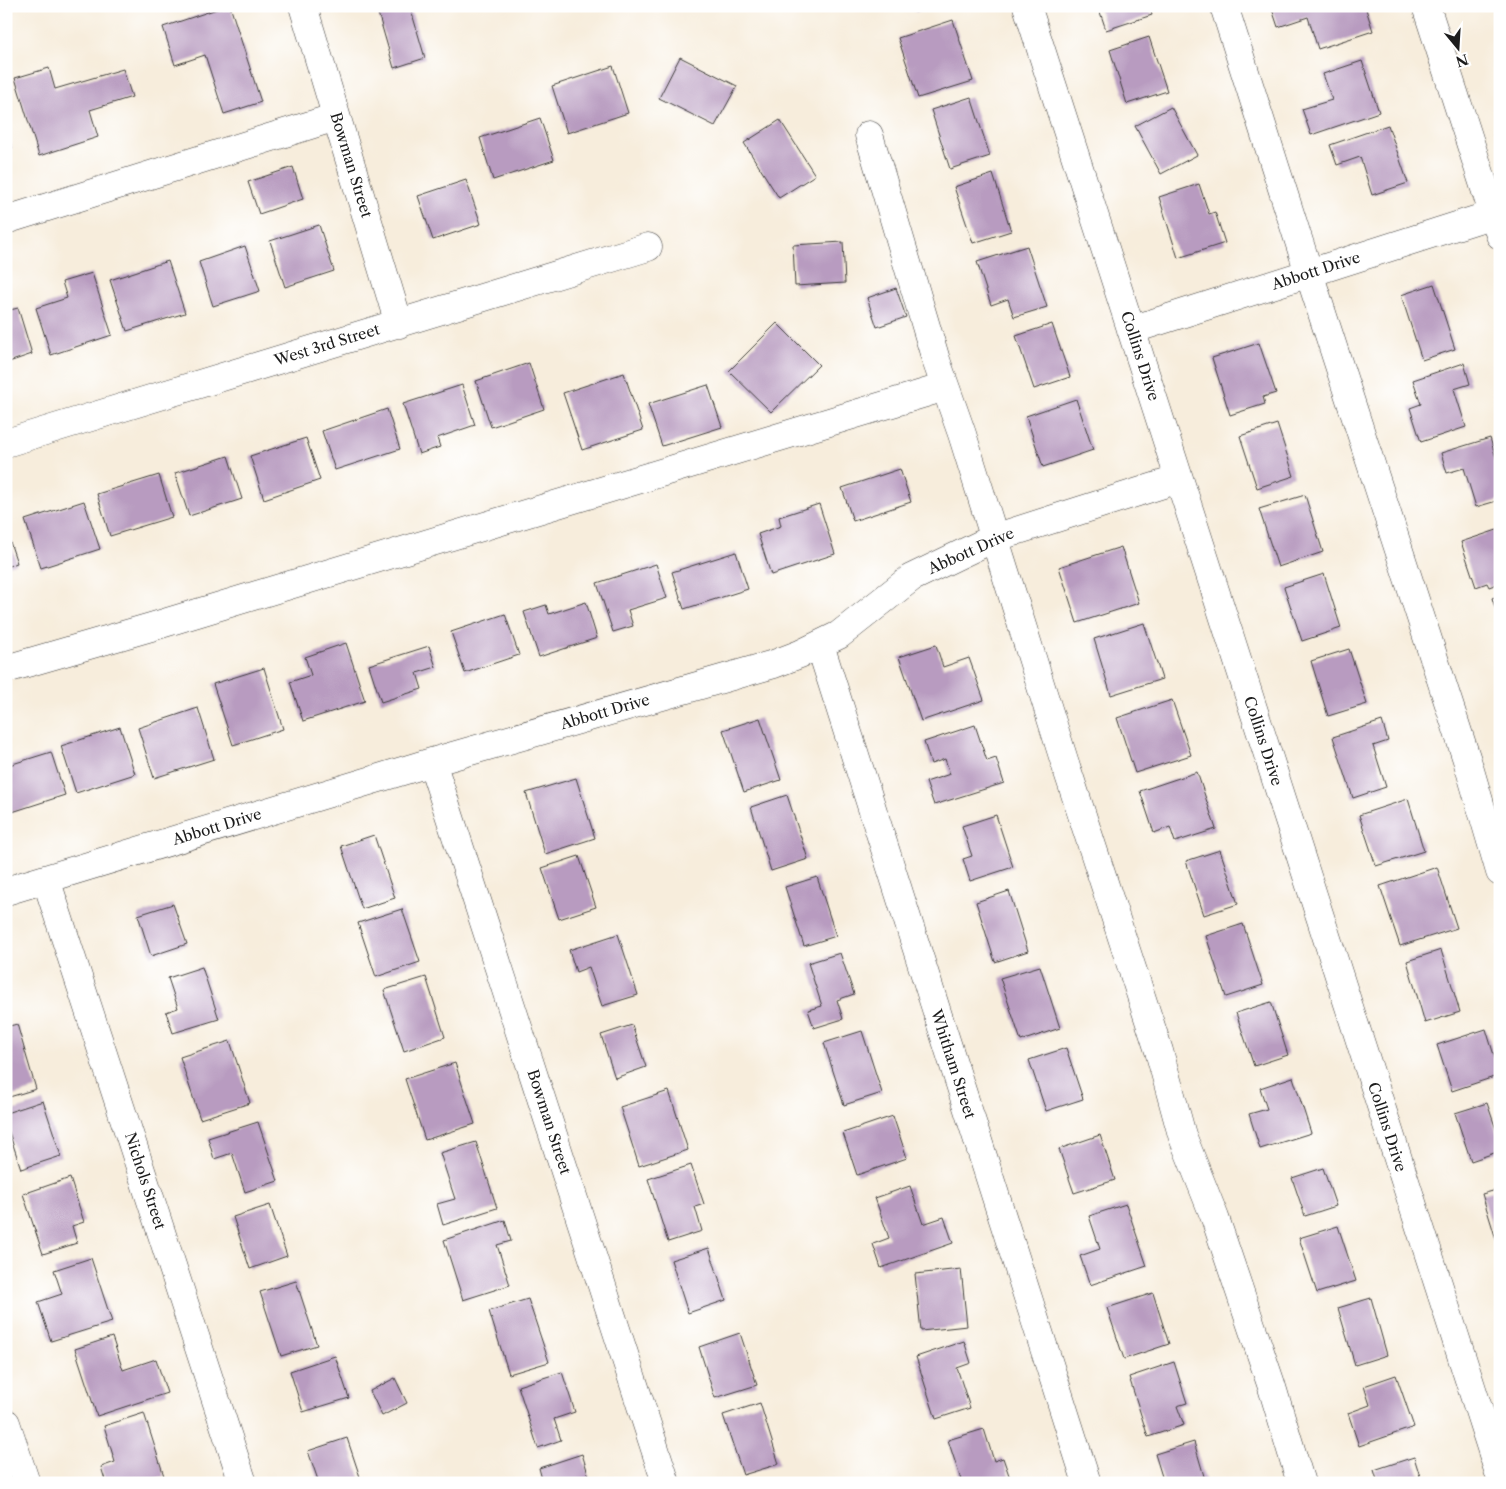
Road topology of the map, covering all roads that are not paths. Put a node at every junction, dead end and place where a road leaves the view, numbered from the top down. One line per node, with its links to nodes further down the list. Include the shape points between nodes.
1 (303, 6): 5 (street, Bowman Street)
2 (1027, 6): 12 (street, Collins Drive)
3 (1224, 6): 10 (street)
4 (1426, 6): 8 (street)
5 (336, 117): 7 (street); 11 (street, Bowman Street)
6 (869, 135): 13 (street)
7 (6, 220)
8 (1498, 220): 10 (street, Abbott Drive)
9 (648, 247): 11 (street, West 3rd Street)
10 (1309, 273): 12 (street, Abbott Drive); 20 (street, via 1467,760)
11 (399, 324): 14 (street, West 3rd Street)
12 (1132, 330): 15 (street, Collins Drive)
13 (945, 387): 16 (street); 18 (street)
14 (6, 443)
15 (1179, 479): 16 (street, Abbott Drive); 24 (street, Collins Drive)
16 (994, 538): 17 (street, Abbott Drive, via 911,578 839,635); 29 (street, via 1159,1051 1182,1135 1215,1218)
17 (820, 645): 19 (street, Abbott Drive, via 774,664); 28 (street, Whitham Street)
18 (6, 669)
19 (432, 762): 21 (street, Abbott Drive); 27 (street, Bowman Street)
20 (1500, 872)
21 (46, 879): 22 (street, Abbott Drive); 26 (street, Nichols Street)
22 (6, 891)
23 (6, 1422): 25 (street)
24 (1500, 1476)
25 (26, 1483)
26 (243, 1483)
27 (666, 1483)
28 (1087, 1483)
29 (1301, 1483)

